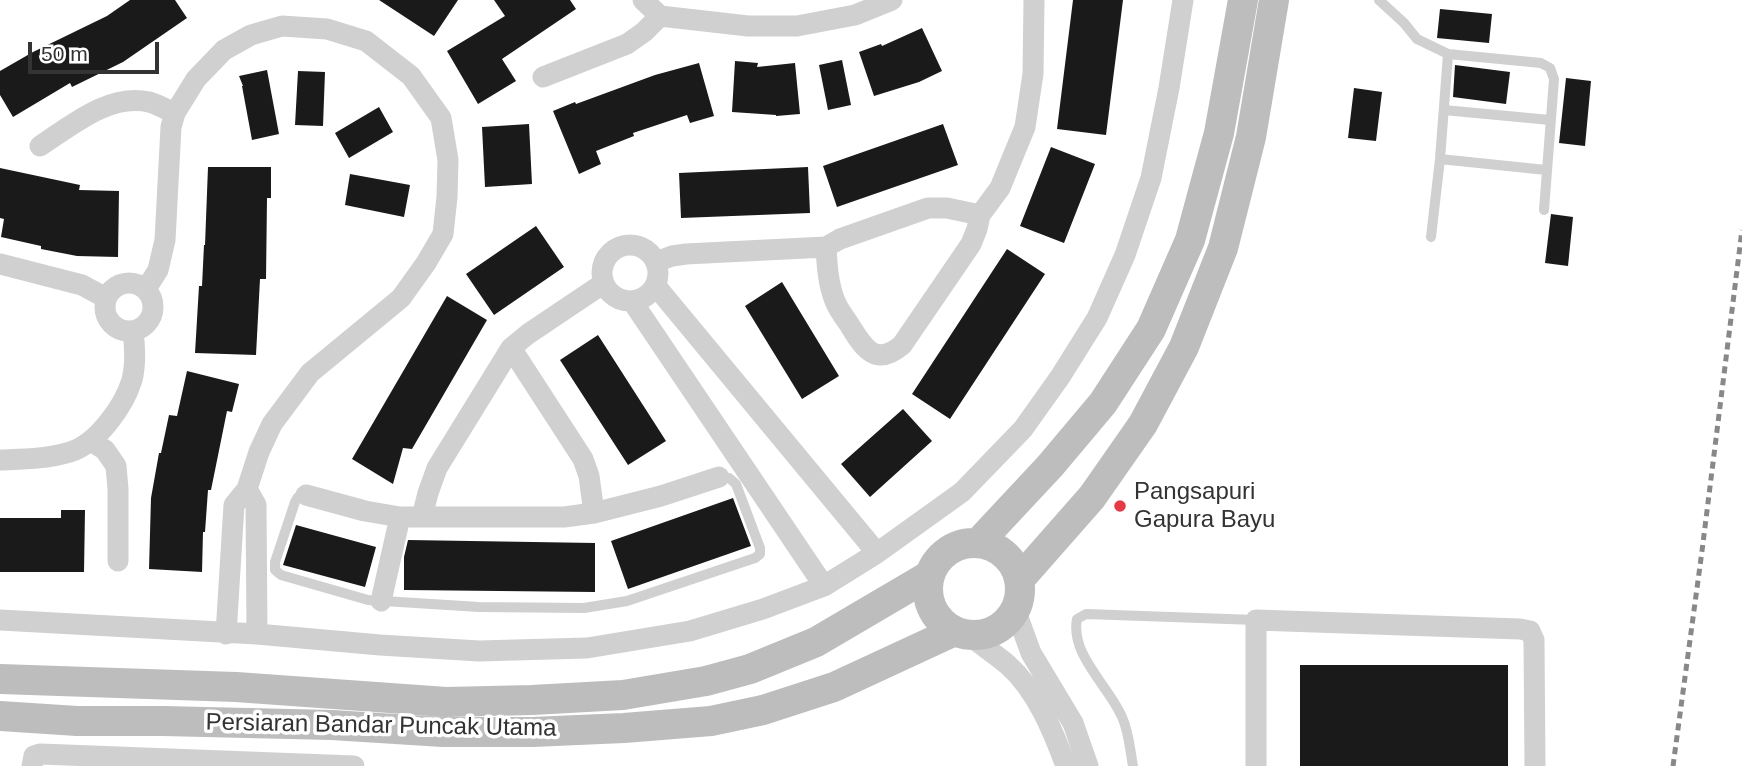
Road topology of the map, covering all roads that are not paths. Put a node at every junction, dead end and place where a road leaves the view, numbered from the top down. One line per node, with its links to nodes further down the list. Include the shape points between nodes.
1 (643, 0): 8 (street)
2 (892, 0): 8 (street, via 855,15 797,26 748,26)
3 (1034, 0): 18 (street, via 1025,127 1000,188)
4 (1183, 0): 39 (street, via 1152,178 1097,318 1023,429 962,492)
5 (1243, 0): 38 (street, via 1219,133 1190,240 1152,329 1103,403)
6 (1274, 0): 43 (street, via 1251,137 1223,248 1184,347 1143,424)
7 (1380, 0): 9 (lane, via 1417,39)
8 (660, 16): 10 (street, via 627,44)
9 (1448, 54): 11 (lane); 13 (lane, via 1541,63 1550,68)
10 (543, 77)
11 (1444, 110): 13 (lane); 15 (lane)
12 (174, 113): 14 (street, via 149,102 120,101); 25 (street, via 165,240 158,270); 33 (street, via 196,79 224,50 251,35 282,26 327,29 366,41 411,76 441,118 447,160 443,234 401,298 310,373 272,424)
13 (1550, 120): 16 (lane)
14 (40, 146)
15 (1440, 159): 16 (lane); 19 (lane)
16 (1546, 170): 17 (lane)
17 (1544, 210)
18 (980, 215): 20 (street, via 928,208); 20 (street, via 971,244 892,354 869,352 860,342 835,301)
19 (1430, 237)
20 (826, 247): 21 (street, via 686,254)
21 (656, 262): 23 (street, via 637,245 620,246 602,266); 24 (street)
22 (0, 264): 26 (street, via 82,285)
23 (604, 284): 27 (street, via 615,297); 29 (street)
24 (655, 285): 27 (street, via 642,299); 39 (street)
25 (146, 289): 26 (street, via 124,283); 28 (street, via 153,310 147,324)
26 (106, 298): 28 (street, via 110,322)
27 (632, 301): 42 (street)
28 (133, 331): 30 (street, via 132,380 105,427)
29 (511, 348): 35 (street, via 583,459); 37 (street, via 437,468)
30 (91, 441): 31 (street, via 73,451 42,458); 40 (street, via 105,450 116,467)
31 (0, 460)
32 (719, 477): 35 (street); 44 (lane, via 736,484 760,548 755,558 604,606 479,607)
33 (247, 489): 48 (street, via 234,505); 49 (street, via 256,505)
34 (306, 495): 36 (street); 44 (lane, via 295,502 275,570)
35 (594, 513): 37 (street)
36 (400, 517): 37 (street); 44 (street)
37 (422, 517)
38 (979, 542): 41 (street, via 948,550); 43 (street, via 1005,555 1014,566)
39 (877, 553): 42 (street)
40 (117, 561)
41 (930, 575): 47 (street, via 930,603 936,615); 50 (street, Persiaran Bandar Puncak Utama, via 816,642 750,669 624,695 446,702 236,687)
42 (824, 586): 49 (street, via 690,631 587,648 479,651)
43 (1017, 595): 47 (street, via 1006,621 995,630); 59 (street, via 1031,653 1073,723)
44 (381, 601)
45 (0, 620): 48 (street)
46 (1256, 620): 60 (lane, via 1086,614 1077,619 1077,644 1122,716); 61 (street); 62 (street, via 1530,632 1534,640)
47 (962, 633): 52 (street, Persiaran Bandar Puncak Utama, via 834,687 763,710 712,720 443,733); 58 (street, via 1010,667 1032,695)
48 (226, 634): 49 (street)
49 (257, 634)
50 (0, 679)
51 (0, 716): 52 (street, Persiaran Bandar Puncak Utama)
52 (77, 721): 53 (street, via 14,724)
53 (0, 730)
54 (33, 761): 55 (street, via 40,754)
55 (179, 763): 56 (street)
56 (331, 766): 57 (street)
57 (354, 766)
58 (1066, 766)
59 (1088, 766)
60 (1133, 766)
61 (1256, 766)
62 (1535, 766)

